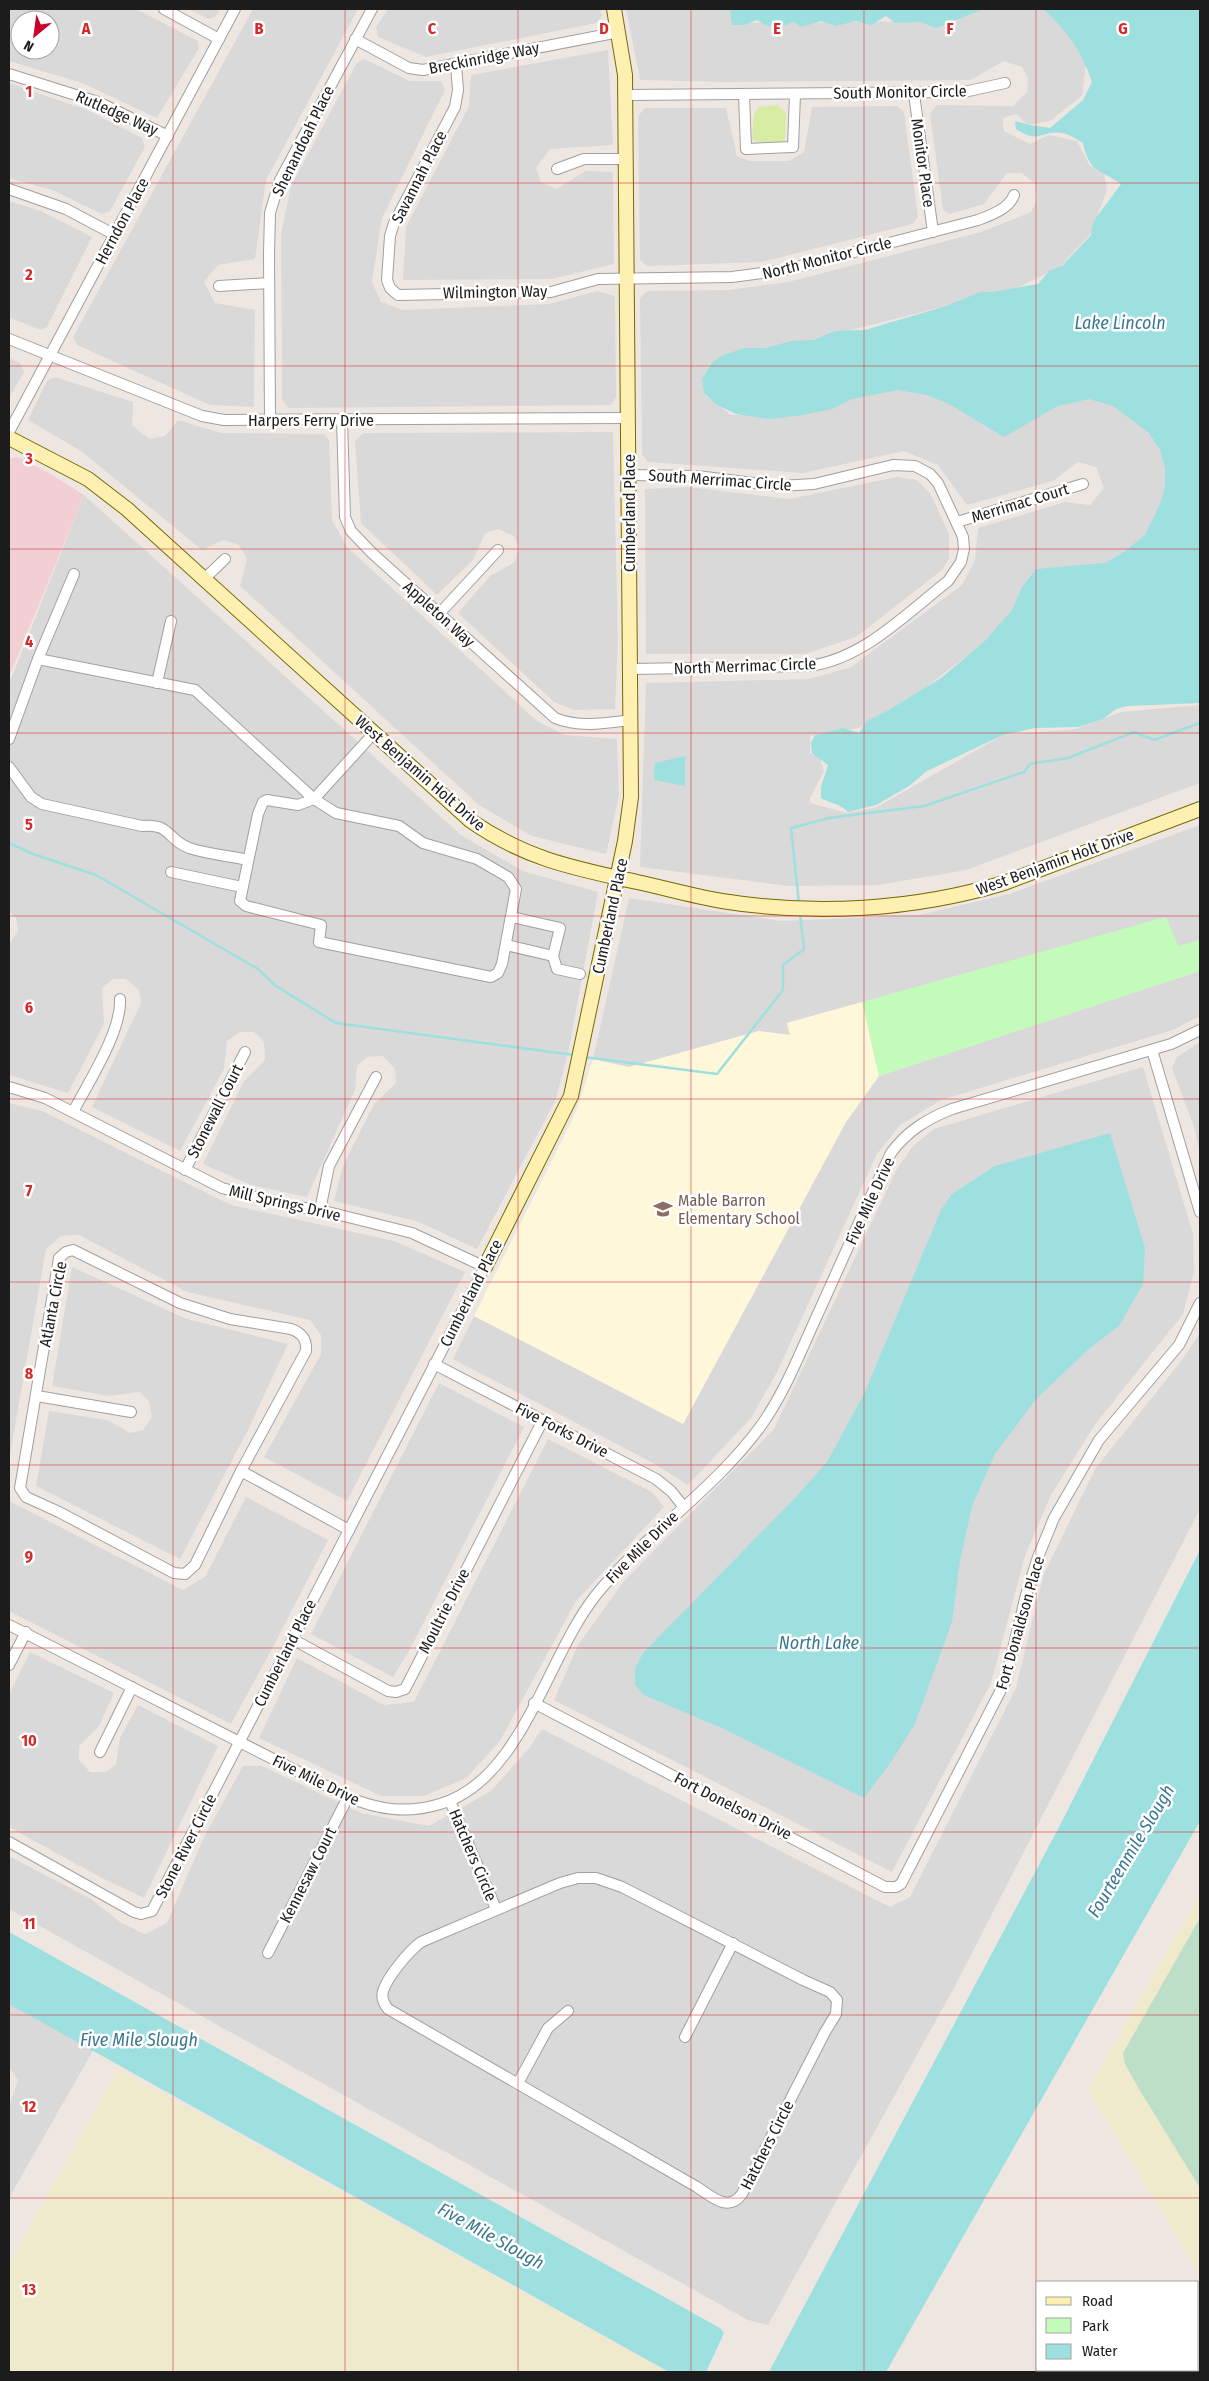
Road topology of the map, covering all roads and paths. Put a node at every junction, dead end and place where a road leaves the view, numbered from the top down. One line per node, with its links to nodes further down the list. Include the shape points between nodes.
1 (164, 9): 6 (street)
2 (235, 9): 6 (street, Herndon Place)
3 (372, 9): 7 (street, Shenandoah Place)
4 (614, 9): 5 (street, Cumberland Place)
5 (618, 32): 8 (street, Breckinridge Way); 14 (street, Cumberland Place)
6 (219, 39): 15 (street, Herndon Place)
7 (355, 40): 8 (street, Breckinridge Way, via 409,68 422,70); 23 (street, Shenandoah Place, via 280,180 270,213)
8 (456, 64): 25 (street, Savannah Place, via 458,90 455,107 390,236 387,280)
9 (9, 74): 15 (street, Rutledge Way, via 98,102)
10 (1005, 83): 13 (street, South Monitor Circle, via 964,92)
11 (744, 94): 12 (street, South Monitor Circle); 12 (street, via 746,149 793,147); 14 (street, South Monitor Circle)
12 (795, 94): 13 (street, South Monitor Circle)
13 (914, 94): 20 (street, Monitor Place)
14 (626, 95): 16 (street, Cumberland Place)
15 (168, 136): 21 (street, Herndon Place)
16 (626, 159): 17 (street, via 584,159); 22 (street, Cumberland Place)
17 (557, 168)
18 (9, 189): 21 (street, via 66,209)
19 (1014, 195): 20 (street, North Monitor Circle, via 1012,201 990,216)
20 (933, 232): 22 (street, North Monitor Circle, via 753,276)
21 (115, 235): 27 (street, Herndon Place)
22 (628, 279): 25 (street, Wilmington Way, via 598,279 540,292 405,295); 28 (street, Cumberland Place)
23 (269, 283): 24 (street); 29 (street, Shenandoah Place)
24 (219, 286)
25 (392, 290)
26 (9, 339): 27 (street, Harpers Ferry Drive)
27 (50, 356): 29 (street, Harpers Ferry Drive, via 202,416 224,420); 31 (street, Herndon Place)
28 (629, 418): 30 (street, Harpers Ferry Drive); 33 (street, Cumberland Place)
29 (270, 420): 30 (street, Harpers Ferry Drive)
30 (342, 420): 40 (street, Appleton Way, via 343,499 349,528)
31 (9, 432)
32 (9, 438): 39 (street, West Benjamin Holt Drive, via 88,479 127,509)
33 (629, 475): 35 (street, South Merrimac Circle, via 697,476 779,486 814,484 893,465 909,465 935,479); 43 (street, Cumberland Place)
34 (1083, 484): 35 (street, Merrimac Court)
35 (957, 522): 43 (street, North Merrimac Circle, via 964,549 954,575 865,645 845,656 808,666)
36 (498, 550): 40 (street)
37 (225, 559): 39 (street)
38 (74, 574): 42 (street)
39 (204, 579): 46 (street, West Benjamin Holt Drive)
40 (439, 614): 45 (street, Appleton Way, via 555,718 577,723)
41 (171, 621): 44 (street)
42 (38, 659): 44 (street); 47 (street)
43 (631, 669): 45 (street, Cumberland Place)
44 (158, 683): 49 (street, via 201,693)
45 (631, 720): 53 (street, Cumberland Place, via 631,796)
46 (374, 733): 49 (street); 53 (street, West Benjamin Holt Drive, via 447,800 497,839 546,860)
47 (9, 739)
48 (9, 767): 51 (street, via 31,797 42,804 142,826 156,824 180,844 192,849)
49 (314, 798): 51 (street, via 298,805 263,802); 55 (street, via 336,813 400,826 423,843 477,859 508,877 516,889)
50 (1200, 809): 53 (street, West Benjamin Holt Drive, via 1004,883 906,904 846,908 769,906 722,901)
51 (248, 860): 54 (street)
52 (171, 872): 54 (street)
53 (617, 878): 70 (street, Cumberland Place, via 571,1096)
54 (242, 887): 56 (street, via 240,901 246,906 321,925 319,942 492,977 502,964)
55 (512, 917): 56 (street); 57 (street, via 560,928)
56 (506, 945): 57 (street)
57 (553, 956): 58 (street, via 557,969)
58 (580, 974)
59 (120, 1000): 65 (street, via 121,1012 114,1032)
60 (1200, 1030): 61 (street, Five Mile Drive, via 1183,1040)
61 (1152, 1050): 67 (street); 77 (street, Five Mile Drive, via 952,1109 925,1121 906,1136 891,1153 776,1401 735,1456)
62 (245, 1052): 66 (street, Stonewall Court)
63 (376, 1077): 68 (street, via 329,1166)
64 (9, 1087): 65 (street, Mill Springs Drive, via 45,1098)
65 (73, 1112): 66 (street, Mill Springs Drive)
66 (185, 1170): 68 (street, Mill Springs Drive, via 243,1195)
67 (1196, 1180): 69 (street)
68 (320, 1210): 70 (street, Mill Springs Drive, via 412,1233)
69 (1200, 1212)
70 (485, 1267): 72 (street, Cumberland Place)
71 (1200, 1304): 90 (street, Fort Donaldson Place, via 1179,1345 1099,1440 1054,1518 1026,1595 1004,1682)
72 (434, 1364): 75 (street, Five Forks Drive); 78 (street, Cumberland Place)
73 (37, 1396): 74 (street); 76 (street, Atlanta Circle, via 20,1480 23,1494 174,1573 185,1574 195,1565); 76 (street, Atlanta Circle, via 59,1258 73,1250 180,1303 230,1318 297,1331 304,1338 306,1351)
74 (131, 1412)
75 (543, 1420): 77 (street, Five Forks Drive, via 656,1479); 81 (street, Moultrie Drive, via 405,1689 388,1691)
76 (241, 1472): 78 (street)
77 (683, 1506): 84 (street, Five Mile Drive, via 595,1596)
78 (349, 1530): 81 (street, Cumberland Place)
79 (9, 1625): 80 (street, Five Mile Drive)
80 (26, 1632): 82 (street); 83 (street, Five Mile Drive)
81 (292, 1639): 85 (street, Cumberland Place)
82 (9, 1665)
83 (132, 1687): 85 (street, Five Mile Drive); 86 (street)
84 (534, 1704): 88 (street, Five Mile Drive, via 501,1762 480,1783); 90 (street, Fort Donelson Drive, via 885,1887 896,1887 903,1882)
85 (239, 1742): 87 (street, Five Mile Drive); 89 (street, Stone River Circle, via 157,1904 147,1914 134,1912)
86 (100, 1752)
87 (348, 1797): 88 (street, Five Mile Drive, via 372,1806 402,1810 427,1808); 93 (street, Kennesaw Court)
88 (450, 1801): 91 (street, Hatchers Circle)
89 (9, 1842)
90 (918, 1853)
91 (496, 1909): 92 (street, Hatchers Circle, via 569,1880 596,1878 622,1886); 96 (street, Hatchers Circle, via 416,1946 401,1963 382,1998 388,2009)
92 (733, 1943): 95 (street); 96 (street, Hatchers Circle, via 830,1992 838,2007 742,2194 734,2202 720,2202)
93 (268, 1954)
94 (568, 2011): 96 (street, via 548,2028)
95 (685, 2037)
96 (518, 2083)

